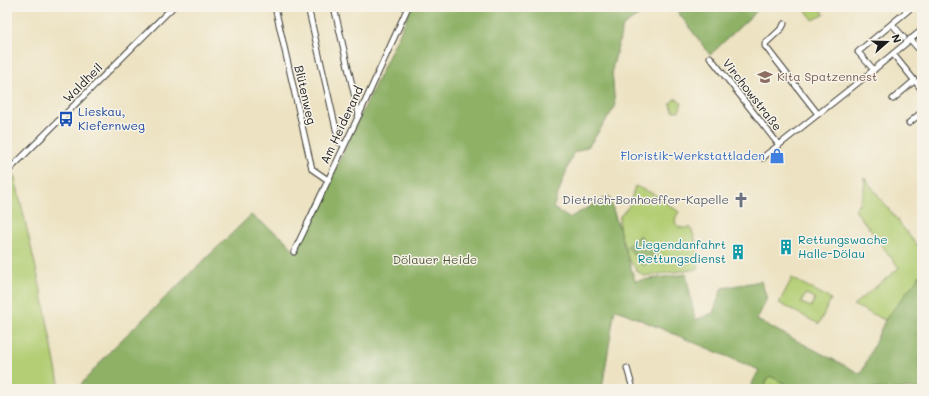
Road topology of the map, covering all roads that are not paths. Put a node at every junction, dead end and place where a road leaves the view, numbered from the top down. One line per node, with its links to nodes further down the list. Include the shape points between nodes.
1 (173, 7): 26 (street, Waldheil)
2 (275, 7): 27 (street, Blütenweg, via 312,169)
3 (308, 7): 24 (street, via 339,142)
4 (334, 7): 21 (street)
5 (408, 7): 21 (street, Am Heiderand)
6 (912, 7): 8 (street)
7 (784, 24): 20 (street, via 764,46)
8 (892, 24): 10 (street); 15 (street, via 858,52)
9 (922, 30): 11 (street)
10 (904, 38)
11 (910, 39): 12 (street); 13 (street)
12 (922, 53)
13 (893, 54): 15 (street); 16 (street)
14 (710, 57): 23 (street, Virchowstraße)
15 (874, 70): 20 (street)
16 (914, 81): 17 (street); 18 (street)
17 (921, 87)
18 (893, 99)
19 (922, 112): 22 (street)
20 (818, 114): 23 (street)
21 (359, 115): 24 (street, Am Heiderand)
22 (909, 123)
23 (779, 145): 25 (street)
24 (344, 146): 27 (street, Am Heiderand)
25 (763, 158)
26 (7, 172)
27 (328, 180): 28 (street, Am Heiderand)
28 (294, 252)
29 (626, 368): 30 (street)
30 (633, 389)

